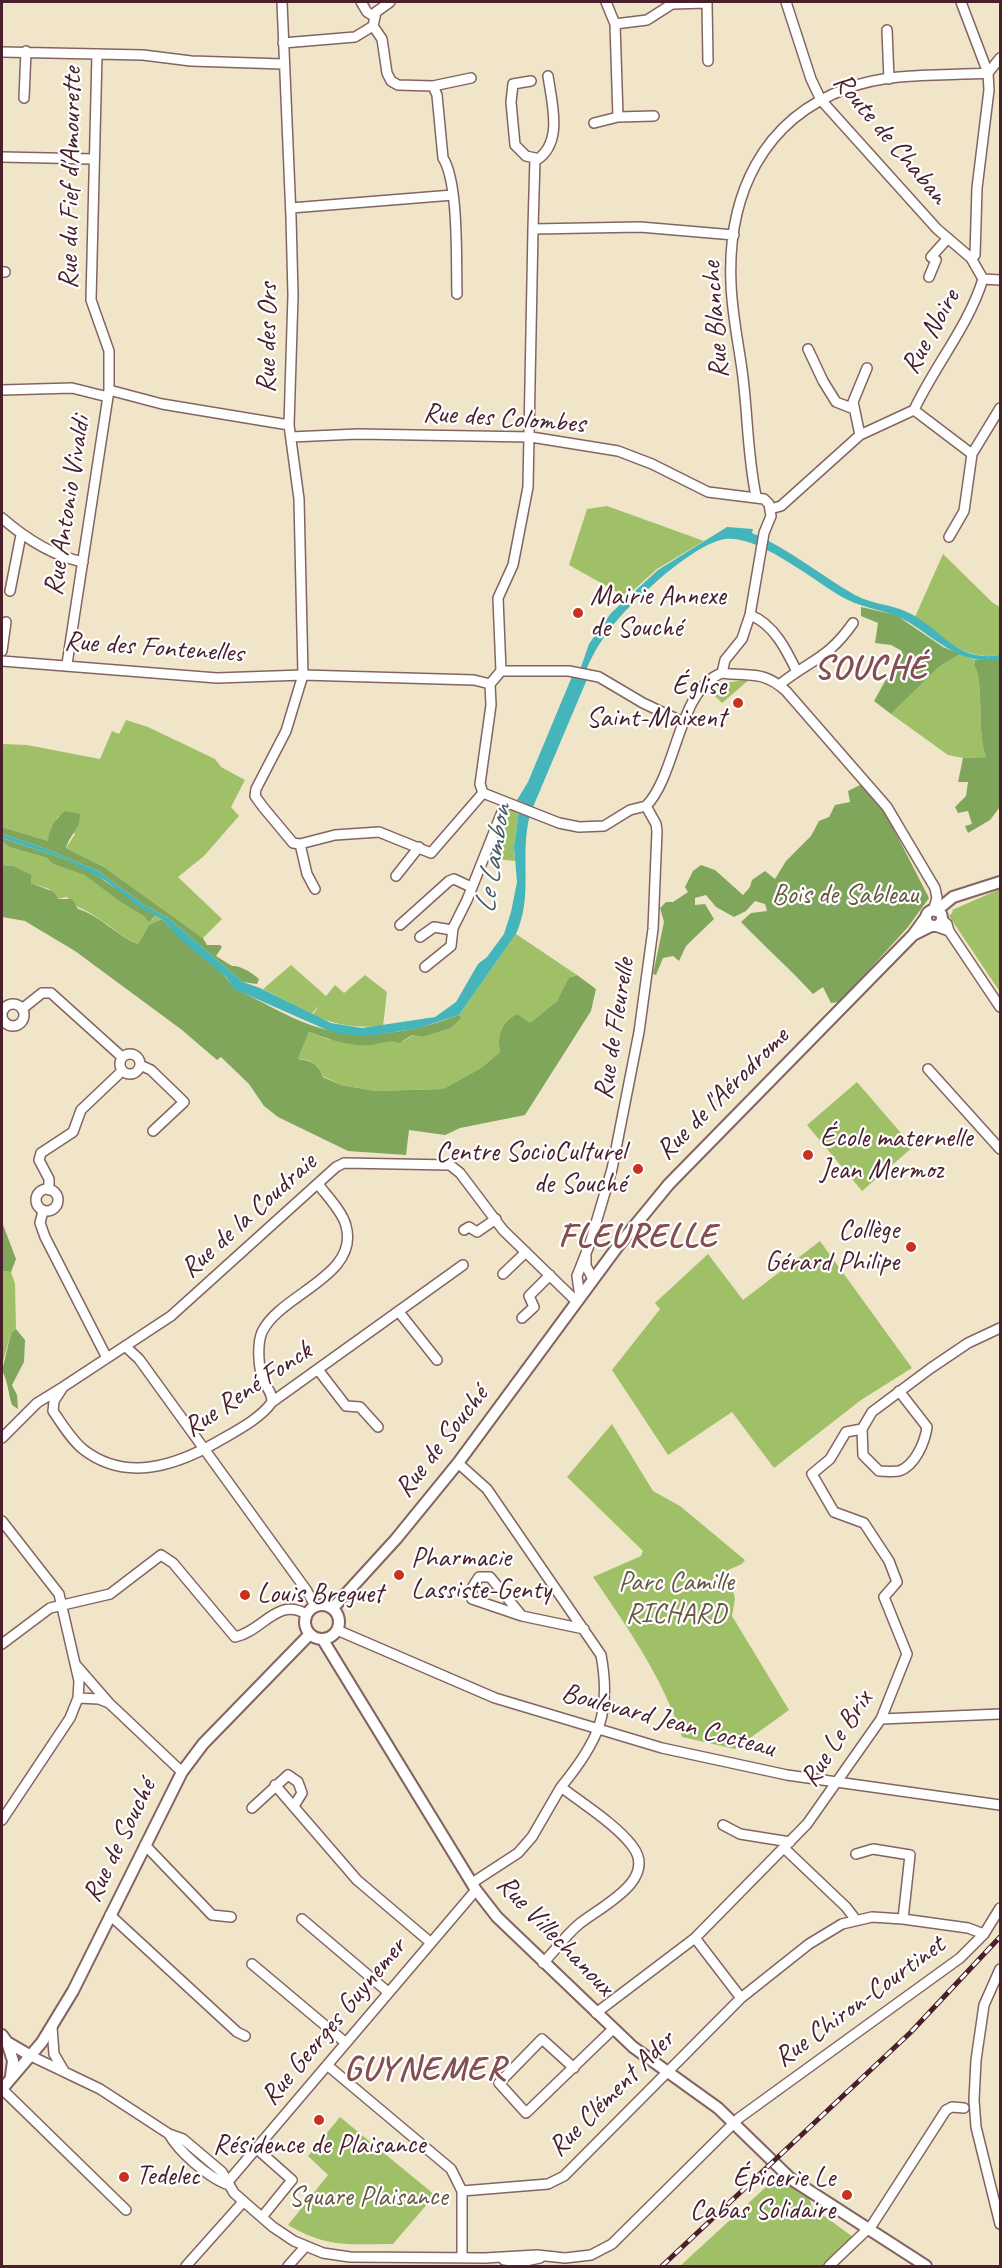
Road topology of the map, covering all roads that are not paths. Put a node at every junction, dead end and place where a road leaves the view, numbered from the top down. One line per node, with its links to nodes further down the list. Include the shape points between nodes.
1 (282, 2): 10 (street, Rue des Ors)
2 (361, 2): 7 (street)
3 (390, 2): 7 (street, via 381,6)
4 (606, 2): 8 (street)
5 (786, 2): 24 (street, Route de Chaban)
6 (961, 2): 17 (street, Rue Noire)
7 (374, 22): 10 (street, via 355,37); 22 (street, via 391,81 398,85)
8 (615, 24): 15 (street, via 646,20 672,4 707,3); 26 (street)
9 (887, 30): 20 (street)
10 (283, 43): 16 (street, Rue des Ors)
11 (26, 51): 12 (street, Rue du Fief d'Amourette); 13 (street, Rue du Fief d'Amourette); 23 (street)
12 (2, 52)
13 (97, 54): 16 (street); 29 (street, Rue du Fief d'Amourette)
14 (1000, 58): 17 (street)
15 (708, 61)
16 (283, 64): 32 (street, Rue des Ors)
17 (988, 73): 20 (street, Rue Blanche); 36 (street, Rue Noire, via 975,255)
18 (548, 76): 30 (street, via 553,137 549,151)
19 (471, 78): 22 (street)
20 (890, 79): 24 (street, Rue Blanche, via 850,87)
21 (531, 81): 30 (street, via 513,84 511,102 514,145)
22 (433, 86): 31 (street, via 443,158)
23 (24, 98)
24 (821, 100): 34 (street, Rue Blanche, via 778,133 763,151 743,189); 35 (street, Route de Chaban)
25 (654, 116): 26 (street)
26 (618, 117): 27 (street)
27 (594, 123)
28 (2, 157): 29 (street)
29 (94, 159): 44 (street, Rue du Fief d'Amourette, via 91,300 109,351)
30 (535, 161): 33 (street)
31 (453, 195): 32 (street); 40 (street, via 452,281)
32 (291, 208): 48 (street, Rue des Ors)
33 (533, 229): 34 (street, via 651,227); 51 (street)
34 (734, 235): 53 (street, Rue Blanche, via 731,282 746,408 748,462)
35 (948, 238): 36 (street, Route de Chaban); 37 (street, via 931,257 936,261)
36 (971, 258): 38 (street, Rue Noire)
37 (929, 277)
38 (983, 279): 39 (street); 47 (street, Rue Noire, via 956,340 926,384)
39 (1000, 280)
40 (457, 294)
41 (808, 349): 46 (street, via 837,402)
42 (867, 368): 46 (street, via 853,402)
43 (2, 390): 44 (street, via 72,387)
44 (108, 394): 48 (street); 58 (street, Rue Antonio Vivaldi)
45 (1000, 408): 52 (street)
46 (854, 409): 49 (street)
47 (914, 410): 49 (street, Rue Noire); 52 (street)
48 (289, 424): 50 (street, Rue des Ors)
49 (860, 435): 54 (street, Rue Noire, via 781,506)
50 (291, 437): 51 (street, Rue des Colombes); 69 (street, Rue des Ors, via 299,499)
51 (531, 437): 53 (street, Rue des Colombes, via 618,451 700,490); 66 (street, via 528,487 513,565 498,598)
52 (972, 454): 57 (street, via 964,511)
53 (756, 496): 54 (street, via 767,501)
54 (771, 509): 60 (street)
55 (2, 518): 56 (street)
56 (21, 535): 58 (street); 59 (street)
57 (949, 537)
58 (83, 562): 65 (street, Rue Antonio Vivaldi)
59 (10, 591)
60 (750, 615): 67 (street, via 782,642); 68 (street, via 742,639 725,660)
61 (6, 622): 63 (street)
62 (853, 623): 67 (street, via 836,645)
63 (2, 651)
64 (2, 661): 65 (street, Rue des Fontenelles)
65 (67, 664): 69 (street, Rue des Fontenelles, via 217,678)
66 (501, 670): 70 (street); 72 (street, via 591,674)
67 (797, 672): 71 (street)
68 (722, 673): 71 (street, via 761,675); 72 (street, via 708,682)
69 (303, 675): 70 (street, Rue des Fontenelles, via 474,680); 76 (street, Rue des Ors, via 286,730 255,796 278,828 293,843)
70 (490, 684): 73 (street, via 491,705 480,784)
71 (779, 684): 82 (street, via 887,807 935,888)
72 (683, 722): 75 (street, via 662,780)
73 (483, 792): 74 (street); 77 (street, via 431,853)
74 (511, 803): 75 (street, via 569,826 596,827); 80 (street)
75 (646, 806): 101 (street, Rue de Fleurelle, via 657,831 653,929 639,1032 612,1168)
76 (300, 844): 77 (street, via 334,835 379,832); 81 (street)
77 (419, 847): 78 (street)
78 (396, 876)
79 (1000, 882): 82 (street, Rue de l'Aérodrome, via 951,904)
80 (471, 887): 83 (street, via 454,879 449,881); 84 (street)
81 (315, 889)
82 (935, 918): 87 (street, via 949,931); 105 (street, Rue de l'Aérodrome, via 913,935 669,1184)
83 (400, 925)
84 (452, 930): 85 (street, via 434,927); 86 (street, via 451,946)
85 (420, 937)
86 (425, 967)
87 (1000, 1007)
88 (22, 1009): 89 (street, via 42,993 51,993)
89 (122, 1057): 90 (street, via 134,1054); 92 (street)
90 (140, 1065): 92 (street, via 131,1074); 93 (street, via 151,1070 184,1102)
91 (928, 1069): 94 (street)
92 (122, 1071): 96 (street, via 81,1110 74,1132 41,1153 39,1160 49,1179)
93 (153, 1131)
94 (1000, 1149)
95 (318, 1184): 98 (street, Rue de la Coudraie, via 344,1163 450,1166); 110 (street, Rue de la Coudraie, via 171,1316); 116 (street, via 346,1225 346,1245 338,1266 273,1316 261,1333 259,1357)
96 (49, 1190): 97 (street, via 37,1196 36,1203); 97 (street, via 58,1202 52,1210)
97 (43, 1210): 111 (street, via 40,1223 45,1237)
98 (496, 1219): 99 (street, via 477,1232 469,1227); 100 (street, Rue de la Coudraie)
99 (464, 1230)
100 (526, 1252): 103 (street); 104 (street, Rue de la Coudraie)
101 (586, 1257): 105 (street); 106 (street, Rue de Fleurelle, via 577,1276)
102 (463, 1265): 107 (street, Rue René Fonck)
103 (503, 1274)
104 (550, 1275): 106 (street, Rue de la Coudraie); 108 (street, via 529,1296 534,1307)
105 (593, 1279): 106 (street, Rue de l'Aérodrome)
106 (579, 1300): 123 (street, Rue de Souché)
107 (399, 1312): 112 (street); 113 (street, Rue René Fonck)
108 (522, 1318)
109 (1000, 1328): 115 (street, via 968,1344)
110 (125, 1346): 111 (street, Rue de la Coudraie); 122 (street, via 139,1359)
111 (107, 1358): 114 (street, Rue de la Coudraie)
112 (436, 1360)
113 (319, 1371): 116 (street, Rue René Fonck); 119 (street, via 346,1406 360,1407)
114 (63, 1388): 117 (street, Rue de la Coudraie); 118 (street, via 54,1401)
115 (899, 1392): 120 (street, via 872,1412); 120 (street, via 927,1426 914,1460 899,1471 879,1471 863,1455)
116 (272, 1402): 122 (street, Rue René Fonck, via 266,1411)
117 (29, 1411): 118 (street); 121 (street, Rue de la Coudraie)
118 (53, 1411): 122 (street, Rue René Fonck, via 83,1449 122,1469 159,1466)
119 (378, 1427)
120 (862, 1429): 139 (street, Rue Le Brix, via 846,1432 830,1459 812,1474 834,1512 864,1523 889,1561 897,1582 884,1597 907,1654)
121 (2, 1438)
122 (204, 1449): 125 (street)
123 (458, 1463): 127 (street, Rue de Souché); 130 (street, Rue Georges Guynemer, via 487,1489)
124 (2, 1521): 126 (street, via 59,1594)
125 (315, 1606): 127 (street); 128 (street)
126 (64, 1607): 128 (street, via 110,1594 161,1555 173,1563 235,1637 257,1628 282,1609 295,1608); 134 (street, via 50,1608); 135 (street)
127 (333, 1608): 131 (street, via 339,1617)
128 (306, 1614): 132 (street, via 304,1627)
129 (522, 1616): 129 (street, via 472,1599 472,1588 479,1577 490,1578); 130 (street)
130 (584, 1629): 140 (street, Rue Georges Guynemer, via 601,1654 606,1680 606,1703)
131 (337, 1630): 133 (street); 140 (street, Boulevard Jean Cocteau, via 495,1698)
132 (309, 1635): 133 (street); 141 (street, Rue de Souché, via 203,1744)
133 (323, 1640): 155 (street, Rue Villechanoux)
134 (2, 1644)
135 (73, 1662): 136 (street, via 79,1681); 137 (street)
136 (78, 1698): 137 (street); 148 (street, via 70,1718)
137 (109, 1703): 141 (street)
138 (1000, 1714): 139 (street)
139 (881, 1719): 142 (street, Rue Le Brix)
140 (599, 1730): 142 (street, Boulevard Jean Cocteau, via 716,1761); 144 (street, Rue Georges Guynemer)
141 (182, 1772): 152 (street, Rue de Souché)
142 (836, 1783): 146 (street, Boulevard Jean Cocteau); 153 (street, Rue Le Brix)
143 (274, 1785): 147 (street); 147 (street, via 288,1775 298,1782 302,1793); 149 (street)
144 (561, 1787): 155 (street, Rue Georges Guynemer, via 518,1853); 165 (street, via 626,1838 635,1849 638,1862 629,1888 577,1926)
145 (2, 1801): 148 (street)
146 (1000, 1805)
147 (294, 1806): 164 (street, via 357,1880)
148 (9, 1808): 150 (street)
149 (252, 1808)
150 (2, 1820)
151 (723, 1825): 153 (street, via 740,1834)
152 (145, 1845): 157 (street, Rue de Souché); 158 (street, via 212,1915)
153 (787, 1845): 161 (street); 163 (street, Rue Le Brix)
154 (856, 1854): 160 (street, via 873,1849 910,1855)
155 (474, 1886): 164 (street, Rue Georges Guynemer); 165 (street, Rue Villechanoux, via 497,1917)
156 (1000, 1908): 162 (street, Rue Chiron-Courtinet)
157 (110, 1915): 171 (street, Rue de Souché); 173 (street)
158 (231, 1917)
159 (302, 1919): 168 (street)
160 (903, 1919): 161 (street, Rue Clément Ader); 162 (street, Rue Clément Ader)
161 (856, 1920): 169 (street, Rue Clément Ader, via 809,1944)
162 (984, 1934): 184 (street, Rue Chiron-Courtinet, via 960,1958)
163 (695, 1938): 169 (street); 170 (street, Rue Le Brix)
164 (430, 1942): 168 (street, Rue Georges Guynemer)
165 (543, 1963): 170 (street, Rue Villechanoux)
166 (252, 1964): 175 (street)
167 (999, 1974): 191 (street, via 984,2005 974,2100 976,2127)
168 (388, 1992): 175 (street, Rue Georges Guynemer)
169 (741, 1998): 180 (street, Rue Clément Ader)
170 (596, 2013): 172 (street, Rue Villechanoux)
171 (52, 2026): 176 (street, Rue de Souché); 179 (street, via 54,2054)
172 (613, 2030): 178 (street); 180 (street, Rue Villechanoux)
173 (245, 2036)
174 (4, 2038): 176 (street); 181 (street, via 13,2061)
175 (346, 2043): 177 (street, Rue Georges Guynemer)
176 (31, 2056): 179 (street, Rue Chiron-Courtinet); 181 (street, Rue de Souché)
177 (327, 2066): 185 (street, Rue Georges Guynemer); 187 (street, via 451,2169)
178 (574, 2068): 178 (street, via 526,2113 500,2084 542,2039)
179 (64, 2071): 186 (street, Rue Chiron-Courtinet, via 110,2095 169,2134 178,2147)
180 (667, 2073): 184 (street, Rue Villechanoux); 187 (street, Rue Clément Ader, via 564,2176 548,2184)
181 (11, 2077): 182 (street, Rue de Souché)
182 (2, 2089): 189 (street)
183 (964, 2108): 192 (street, via 946,2110)
184 (735, 2122): 192 (street, Rue Villechanoux, via 791,2178); 195 (street, Rue Chiron-Courtinet, via 612,2244 591,2255)
185 (257, 2149): 186 (street, Rue Georges Guynemer); 190 (street, via 292,2180)
186 (226, 2184): 188 (street, Rue Chiron-Courtinet)
187 (462, 2191): 194 (street)
188 (243, 2202): 190 (street, Rue Chiron-Courtinet); 199 (street)
189 (126, 2211)
190 (262, 2217): 193 (street, Rue Chiron-Courtinet)
191 (1000, 2224)
192 (869, 2229): 201 (street); 202 (street, Rue Villechanoux)
193 (305, 2247): 197 (street, Rue Chiron-Courtinet); 200 (street)
194 (462, 2258): 196 (street, Rue Chiron-Courtinet); 198 (street, Rue Chiron-Courtinet)
195 (549, 2260): 196 (street, Rue Chiron-Courtinet, via 507,2255)
196 (487, 2261)
197 (362, 2262): 198 (street, Rue Chiron-Courtinet)
198 (422, 2262)
199 (186, 2266)
200 (288, 2266)
201 (829, 2266)
202 (926, 2266)

